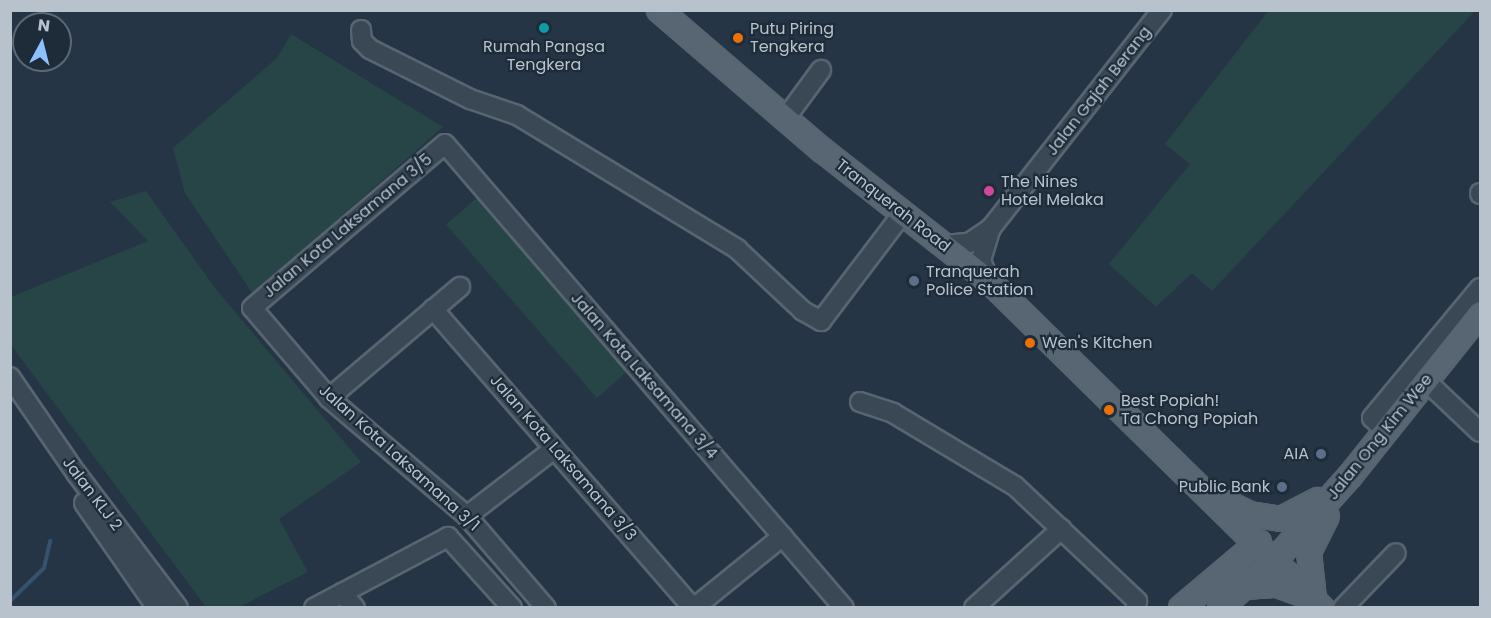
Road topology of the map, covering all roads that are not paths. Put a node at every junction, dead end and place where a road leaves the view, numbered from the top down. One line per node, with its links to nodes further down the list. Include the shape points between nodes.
1 (659, 10): 5 (main road, Tranquerah Road)
2 (1161, 10): 8 (street, Jalan Gajah Berang)
3 (361, 30): 7 (street, via 362,41 370,49 470,99 517,115 737,249 803,311 821,321)
4 (821, 70): 5 (street)
5 (785, 119): 7 (main road, Tranquerah Road)
6 (445, 144): 13 (street, Jalan Kota Laksamana 3/5); 29 (street, Jalan Kota Laksamana 3/4)
7 (903, 213): 9 (main road, Tranquerah Road)
8 (991, 228): 9 (street, Jalan Gajah Berang, via 969,243); 10 (street, Jalan Gajah Berang, via 981,260)
9 (944, 245): 10 (main road, Tranquerah Road)
10 (989, 281): 26 (main road, Tranquerah Road)
11 (460, 287): 14 (street)
12 (1480, 288): 21 (street, via 1372,418)
13 (252, 308): 19 (street, Jalan Kota Laksamana 3/1)
14 (433, 309): 19 (street); 23 (street, Jalan Kota Laksamana 3/3)
15 (1480, 314): 17 (main road, Jalan Ong Kim Wee)
16 (10, 377): 24 (street, Jalan KLJ 2)
17 (1426, 381): 21 (main road, Jalan Ong Kim Wee); 22 (street)
18 (10, 396): 24 (street, Jalan KLJ 2)
19 (329, 398): 27 (street, Jalan Kota Laksamana 3/1)
20 (860, 402): 28 (street, via 893,413 1015,486)
21 (1386, 431): 25 (main road, Jalan Ong Kim Wee)
22 (1480, 432)
23 (554, 449): 27 (street); 43 (street, Jalan Kota Laksamana 3/3)
24 (71, 476): 37 (street, Jalan KLJ 2); 38 (street, Jalan KLJ 2)
25 (1350, 476): 26 (main road, via 1304,510 1281,519 1250,514); 32 (main road, Jalan Ong Kim Wee); 36 (main road, via 1313,539 1309,567)
26 (1213, 497): 30 (main road, Tranquerah Road); 33 (main road, via 1235,535)
27 (467, 516): 42 (street, Jalan Kota Laksamana 3/1)
28 (1061, 529): 45 (street); 46 (street, via 1137,601)
29 (783, 536): 43 (street); 44 (street, Jalan Kota Laksamana 3/4)
30 (1259, 542): 32 (main road, Tranquerah Road); 33 (main road)
31 (1396, 553): 49 (street)
32 (1276, 559): 34 (main road, Jalan Ong Kim Wee); 36 (main road, Tranquerah Road)
33 (1228, 569): 47 (main road)
34 (1245, 587): 36 (main road, via 1277,585); 48 (main road, Jalan Ong Kim Wee)
35 (342, 593): 39 (street); 40 (street); 41 (street, via 448,537)
36 (1318, 603)
37 (157, 608)
38 (178, 608)
39 (314, 608)
40 (355, 608)
41 (512, 608)
42 (546, 608)
43 (694, 608)
44 (844, 608)
45 (974, 608)
46 (1136, 608)
47 (1182, 608)
48 (1220, 608)
49 (1343, 608)

